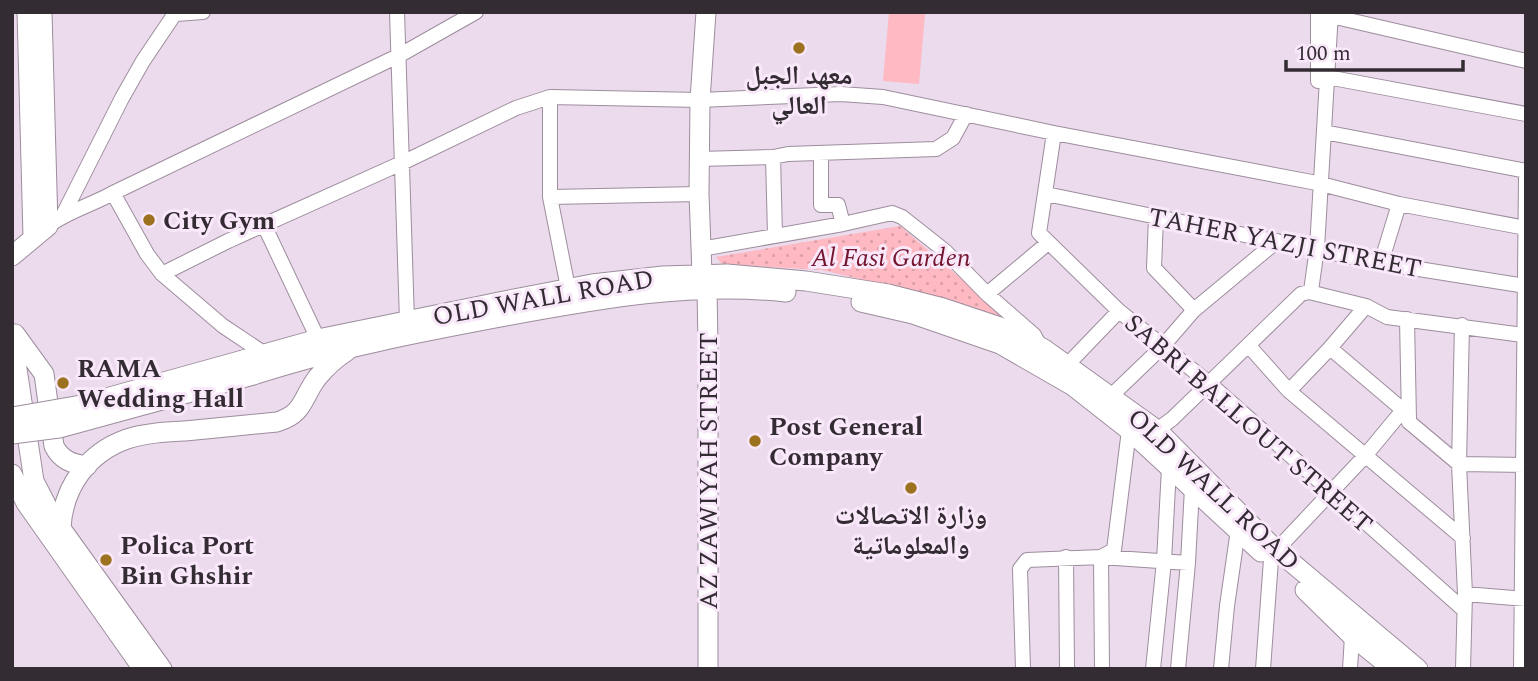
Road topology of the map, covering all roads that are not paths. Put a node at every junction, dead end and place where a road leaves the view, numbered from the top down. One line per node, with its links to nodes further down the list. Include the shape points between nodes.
1 (27, 12): 9 (main road)
2 (42, 12): 34 (main road)
3 (203, 12): 7 (street)
4 (397, 12): 10 (street)
5 (477, 12): 10 (street)
6 (706, 12): 14 (main road, AZ ZAWIYAH STREET)
7 (176, 13): 34 (street)
8 (1326, 13): 11 (street); 12 (street); 25 (street)
9 (20, 55): 34 (main road)
10 (400, 55): 22 (street); 26 (street)
11 (1526, 61)
12 (1327, 77): 16 (street); 17 (street)
13 (550, 97): 14 (street); 22 (street, via 516,108); 29 (street)
14 (700, 100): 15 (street, via 865,95); 21 (main road, AZ ZAWIYAH STREET)
15 (966, 114): 18 (street); 19 (street, via 953,138 936,149)
16 (1526, 114)
17 (1324, 132): 23 (street); 25 (street)
18 (1054, 134): 25 (street); 28 (street)
19 (821, 154): 20 (street); 32 (street, via 821,205 838,205)
20 (773, 157): 21 (street); 36 (street)
21 (699, 159): 27 (main road, AZ ZAWIYAH STREET)
22 (404, 162): 33 (street); 55 (street)
23 (1526, 171)
24 (1526, 177): 35 (street)
25 (1319, 184): 30 (street); 39 (street)
26 (113, 193): 34 (street); 43 (street)
27 (699, 194): 29 (street); 40 (main road, AZ ZAWIYAH STREET)
28 (1046, 194): 31 (street, TAHER YAZJI STREET); 37 (street)
29 (550, 197): 46 (street)
30 (1399, 204): 35 (street); 42 (street)
31 (1156, 217): 38 (street, TAHER YAZJI STREET); 50 (street, via 1154,268)
32 (843, 224): 36 (street); 48 (street, via 892,213 902,217 946,251)
33 (264, 225): 43 (street); 59 (street)
34 (48, 226): 41 (main road)
35 (1525, 228): 45 (street)
36 (775, 235): 40 (street)
37 (1044, 238): 48 (street); 51 (street, SABRI BALLOUT STREET)
38 (1277, 241): 39 (street, TAHER YAZJI STREET); 50 (street)
39 (1317, 248): 42 (street, TAHER YAZJI STREET); 47 (street)
40 (701, 249): 44 (main road, AZ ZAWIYAH STREET)
41 (12, 256)
42 (1381, 263): 45 (street, TAHER YAZJI STREET)
43 (162, 274): 65 (street, via 223,326)
44 (704, 282): 46 (main road, OLD WALL ROAD, via 623,280); 53 (main road, OLD WALL ROAD, via 859,301); 55 (main road, OLD WALL ROAD, via 673,291); 103 (main road, AZ ZAWIYAH STREET)
45 (1525, 285): 57 (street)
46 (568, 288): 55 (main road, OLD WALL ROAD)
47 (1311, 291): 49 (street); 60 (street, via 1301,294)
48 (987, 294): 62 (street, via 1029,330)
49 (1366, 306): 52 (street, via 1387,317); 64 (street)
50 (1195, 310): 63 (street)
51 (1119, 311): 63 (street, SABRI BALLOUT STREET); 66 (street)
52 (1407, 319): 54 (street); 74 (street)
53 (960, 322): 62 (main road, OLD WALL ROAD, via 1006,329); 75 (main road, OLD WALL ROAD, via 1073,386)
54 (1462, 325): 57 (street); 79 (street)
55 (409, 327): 59 (main road, OLD WALL ROAD); 61 (main road, OLD WALL ROAD)
56 (12, 330): 81 (main road, via 44,374 54,446 75,464)
57 (1523, 335): 80 (street)
58 (12, 336): 87 (main road, via 34,481)
59 (318, 339): 65 (main road, OLD WALL ROAD)
60 (1249, 346): 69 (street); 70 (street)
61 (354, 347): 67 (main road, OLD WALL ROAD); 72 (main road, via 325,369)
62 (1041, 347): 66 (main road, OLD WALL ROAD)
63 (1162, 347): 69 (street, SABRI BALLOUT STREET); 71 (street)
64 (1331, 348): 70 (street); 74 (street)
65 (265, 354): 67 (main road); 68 (main road, OLD WALL ROAD)
66 (1068, 364): 71 (main road, OLD WALL ROAD)
67 (281, 366): 68 (main road, OLD WALL ROAD); 72 (main road, via 296,380)
68 (248, 367): 73 (main road, OLD WALL ROAD, bridge); 77 (main road, OLD WALL ROAD, bridge, via 59,428)
69 (1209, 383): 76 (street); 85 (street, SABRI BALLOUT STREET)
70 (1289, 391): 78 (street)
71 (1111, 396): 76 (main road, OLD WALL ROAD)
72 (304, 399): 81 (main road, via 289,419 130,438)
73 (12, 416)
74 (1406, 416): 78 (street); 79 (street)
75 (1129, 430): 82 (main road, OLD WALL ROAD); 92 (street, via 1114,550)
76 (1157, 430): 90 (main road, OLD WALL ROAD)
77 (12, 434)
78 (1365, 456): 85 (street); 89 (street)
79 (1459, 464): 80 (street); 89 (street)
80 (1524, 465): 95 (street)
81 (87, 466): 87 (main road, via 66,495)
82 (1169, 468): 84 (main road, OLD WALL ROAD); 93 (street)
83 (12, 474): 86 (main road)
84 (1192, 488): 88 (main road, OLD WALL ROAD); 94 (street)
85 (1331, 491): 90 (street); 96 (street, SABRI BALLOUT STREET)
86 (19, 501): 101 (main road)
87 (57, 522): 102 (main road)
88 (1238, 530): 90 (main road, OLD WALL ROAD); 109 (street)
89 (1463, 538): 96 (street)
90 (1273, 555): 99 (main road, OLD WALL ROAD); 110 (street); 113 (main road, OLD WALL ROAD)
91 (1066, 557): 92 (street); 104 (street, via 1027,559 1020,569); 105 (street)
92 (1101, 557): 93 (street); 106 (street)
93 (1164, 561): 94 (street); 98 (street)
94 (1188, 564): 97 (street)
95 (1524, 599): 96 (street); 100 (street)
96 (1464, 601): 114 (street)
97 (1181, 634): 98 (street); 108 (street)
98 (1156, 635): 107 (street)
99 (1352, 636): 111 (street); 112 (main road, OLD WALL ROAD)
100 (1522, 659)
101 (143, 669)
102 (162, 669)
103 (708, 669)
104 (1023, 669)
105 (1067, 669)
106 (1102, 669)
107 (1153, 669)
108 (1178, 669)
109 (1221, 669)
110 (1263, 669)
111 (1350, 669)
112 (1393, 669)
113 (1418, 669)
114 (1463, 669)

